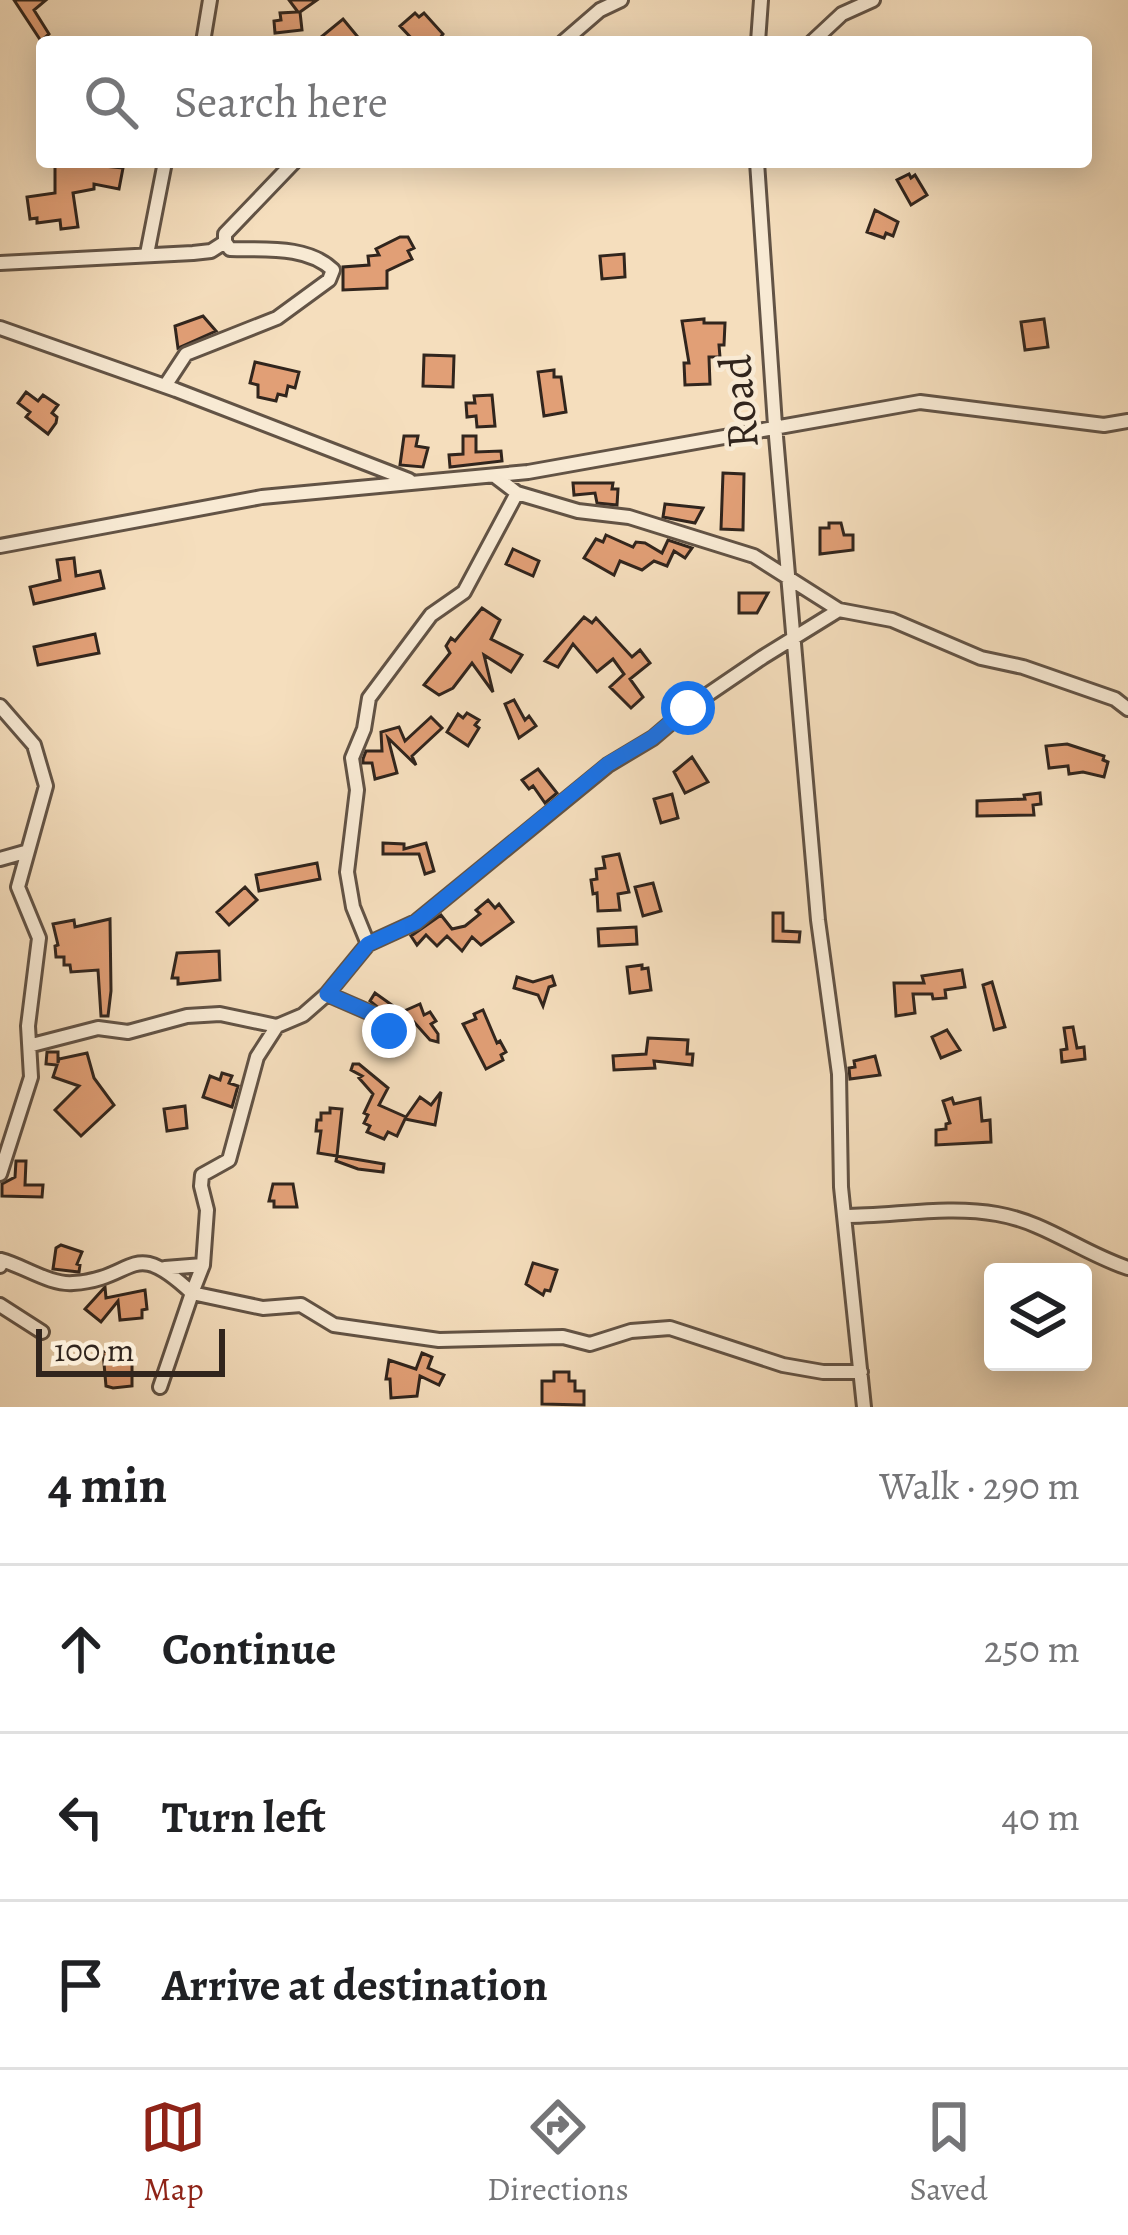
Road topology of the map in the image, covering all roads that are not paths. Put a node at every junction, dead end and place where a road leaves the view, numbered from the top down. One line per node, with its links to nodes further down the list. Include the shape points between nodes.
1 (210, 0): 5 (street)
2 (621, 0): 6 (street)
3 (761, 0): 7 (street)
4 (873, 0): 8 (street)
5 (204, 36)
6 (570, 36)
7 (758, 36)
8 (818, 36)
9 (165, 168): 13 (street)
10 (288, 168): 12 (street)
11 (757, 168): 18 (street, Road)
12 (225, 242): 13 (street, via 211,251); 16 (street, via 323,260 329,280 277,318 186,354)
13 (147, 254): 14 (street)
14 (0, 263)
15 (0, 328): 16 (street)
16 (165, 386): 20 (street)
17 (1128, 421): 18 (street, via 1104,425 920,403)
18 (775, 425): 19 (street); 23 (street, Road)
19 (495, 476): 20 (street); 21 (street)
20 (416, 483): 22 (street, via 262,497)
21 (517, 493): 23 (street, via 682,532 754,556); 30 (street, via 464,592 430,615 369,698 352,758 357,790 347,872)
22 (0, 547)
23 (790, 580): 24 (street); 25 (street, Road)
24 (839, 610): 25 (street); 27 (street, via 892,620)
25 (795, 636): 30 (street, via 608,764 416,922); 36 (street, Road)
26 (0, 706): 28 (street, via 34,745 46,786)
27 (1128, 709)
28 (25, 852): 29 (street); 34 (street, via 18,887 38,938)
29 (0, 860)
30 (368, 944): 31 (street)
31 (327, 994): 32 (street); 33 (street, via 373,1014)
32 (277, 1026): 34 (street, via 187,1016); 39 (street, via 257,1057 229,1160 202,1175)
33 (389, 1031)
34 (32, 1045): 35 (street, via 31,1077)
35 (0, 1174)
36 (844, 1216): 41 (street, via 998,1214); 45 (street, Road)
37 (0, 1248): 38 (street)
38 (1, 1263): 40 (street, via 69,1284 144,1262)
39 (203, 1265): 40 (street); 42 (street)
40 (165, 1268): 42 (street)
41 (1128, 1268)
42 (192, 1292): 45 (street, via 263,1308 301,1305 334,1325 439,1340 563,1337 590,1344 670,1328 783,1365); 46 (street)
43 (0, 1305): 44 (street)
44 (42, 1332)
45 (861, 1372): 47 (street, Road)
46 (160, 1387)
47 (864, 1407)

